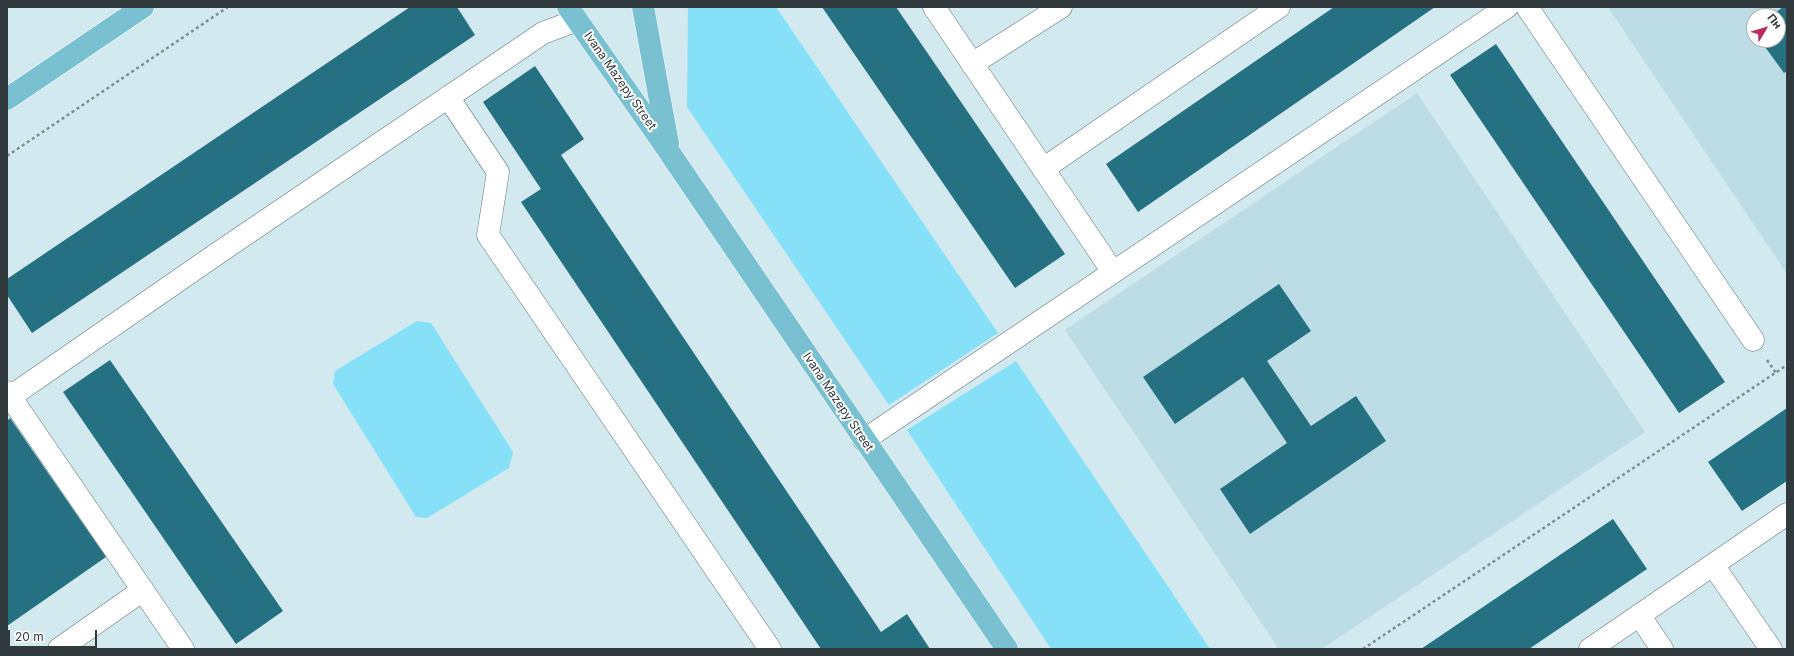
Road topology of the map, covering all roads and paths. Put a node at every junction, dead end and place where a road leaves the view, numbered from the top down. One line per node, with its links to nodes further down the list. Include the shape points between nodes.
1 (143, 7): 12 (main road)
2 (228, 7): 14 (path)
3 (643, 7): 13 (main road, Ivana Mazepy Street)
4 (934, 7): 10 (lane)
5 (1061, 7): 10 (lane)
6 (1279, 7): 15 (lane)
7 (1507, 7): 16 (lane)
8 (1527, 7): 17 (lane)
9 (573, 14): 11 (lane); 13 (main road, Ivana Mazepy Street)
10 (972, 64): 15 (lane)
11 (448, 97): 19 (lane); 27 (lane, via 498,172 488,235)
12 (7, 99)
13 (670, 155): 20 (main road, Ivana Mazepy Street)
14 (7, 156)
15 (1043, 169): 16 (lane)
16 (1113, 272): 20 (lane)
17 (1753, 340)
18 (1787, 365): 29 (path)
19 (8, 396): 23 (lane)
20 (864, 440): 28 (main road, Ivana Mazepy Street)
21 (1787, 514): 22 (lane)
22 (1713, 565): 24 (lane); 32 (lane)
23 (143, 590): 25 (lane); 26 (lane)
24 (1639, 615): 30 (lane); 31 (lane)
25 (59, 649)
26 (183, 649)
27 (770, 649)
28 (1007, 649)
29 (1363, 649)
30 (1590, 649)
31 (1662, 649)
32 (1771, 649)

